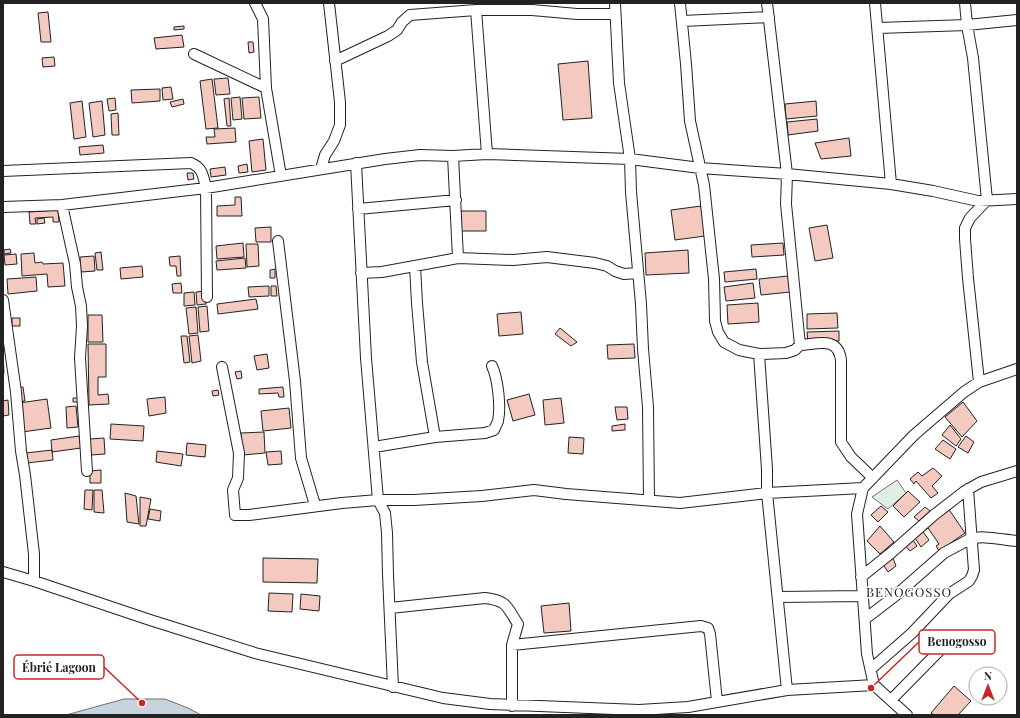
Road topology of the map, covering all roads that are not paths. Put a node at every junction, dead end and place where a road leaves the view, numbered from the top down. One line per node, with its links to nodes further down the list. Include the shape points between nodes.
1 (255, 3): 17 (street, via 262,19)
2 (329, 3): 16 (street)
3 (615, 3): 9 (street)
4 (680, 3): 12 (street)
5 (767, 3): 10 (street)
6 (875, 3): 14 (street)
7 (965, 3): 13 (street)
8 (476, 10): 9 (street); 16 (street, via 410,16 388,36); 18 (street)
9 (615, 14): 20 (street, via 619,83)
10 (768, 17): 12 (street); 25 (street)
11 (1017, 20): 13 (street)
12 (682, 21): 22 (street, via 690,121)
13 (967, 25): 14 (street); 31 (street, via 973,58)
14 (878, 28): 27 (street)
15 (194, 54): 17 (street)
16 (335, 60): 23 (street, via 340,125)
17 (266, 88): 26 (street)
18 (487, 154): 19 (street); 20 (street)
19 (453, 156): 21 (street, via 420,156); 30 (street)
20 (630, 159): 22 (street); 39 (street)
21 (356, 163): 23 (street); 34 (street)
22 (700, 168): 25 (street); 43 (street, via 704,185 718,332 724,342 739,350)
23 (321, 169): 26 (street)
24 (3, 171): 28 (street, via 191,163 202,172)
25 (787, 174): 27 (street); 42 (street, via 786,204)
26 (281, 176): 28 (street)
27 (891, 184): 31 (street, via 970,200)
28 (206, 188): 32 (street); 40 (street)
29 (1017, 199): 31 (street)
30 (456, 200): 34 (street); 36 (street)
31 (988, 200): 47 (street, via 970,218 965,228)
32 (62, 205): 33 (street); 50 (street, via 81,306 80,358)
33 (3, 208)
34 (358, 209): 38 (street)
35 (278, 241): 58 (street, via 295,381 301,458)
36 (458, 258): 37 (street); 39 (street, via 513,260 547,257 595,263 624,274)
37 (415, 266): 38 (street); 48 (street, via 422,362)
38 (361, 273): 49 (street)
39 (638, 273): 57 (street, via 648,407)
40 (208, 297)
41 (3, 300): 63 (street, via 34,554)
42 (800, 345): 43 (street, via 786,353); 52 (street, via 831,343 840,352 841,442 851,457)
43 (759, 354): 55 (street)
44 (492, 366): 48 (street, via 499,406 498,421 494,430)
45 (222, 367): 58 (street, via 239,453 238,478 233,490 235,515)
46 (1017, 369): 47 (street)
47 (978, 382): 52 (street, via 931,419)
48 (435, 437): 49 (street)
49 (374, 447): 56 (street)
50 (87, 471)
51 (1017, 471): 54 (street, via 981,482)
52 (873, 478): 53 (street)
53 (863, 488): 55 (street); 62 (street, via 857,514)
54 (968, 489): 59 (street); 62 (street)
55 (767, 493): 57 (street, via 680,502); 65 (street)
56 (378, 500): 57 (street, via 482,496 534,490); 58 (street); 66 (street, via 385,513)
57 (649, 500)
58 (315, 506)
59 (971, 538): 60 (street); 67 (street, via 944,553); 70 (street, via 974,570 969,580 948,594 912,633)
60 (1017, 541)
61 (3, 572): 63 (street)
62 (861, 576): 64 (street)
63 (34, 581): 72 (street, via 255,653)
64 (863, 596): 65 (street); 67 (street)
65 (778, 597): 73 (street)
66 (390, 608): 69 (street, via 485,598 498,600 506,604 518,624); 72 (street)
67 (865, 619): 70 (street, via 867,654)
68 (947, 643): 74 (street)
69 (512, 645): 75 (street, via 701,626 708,628 710,634); 76 (street)
70 (871, 669): 71 (street)
71 (874, 685): 73 (street); 74 (street)
72 (393, 687): 76 (street, via 443,698)
73 (787, 690): 75 (street)
74 (891, 700): 77 (street)
75 (717, 701): 76 (street, via 688,707 639,710)
76 (512, 706)
77 (907, 715)

